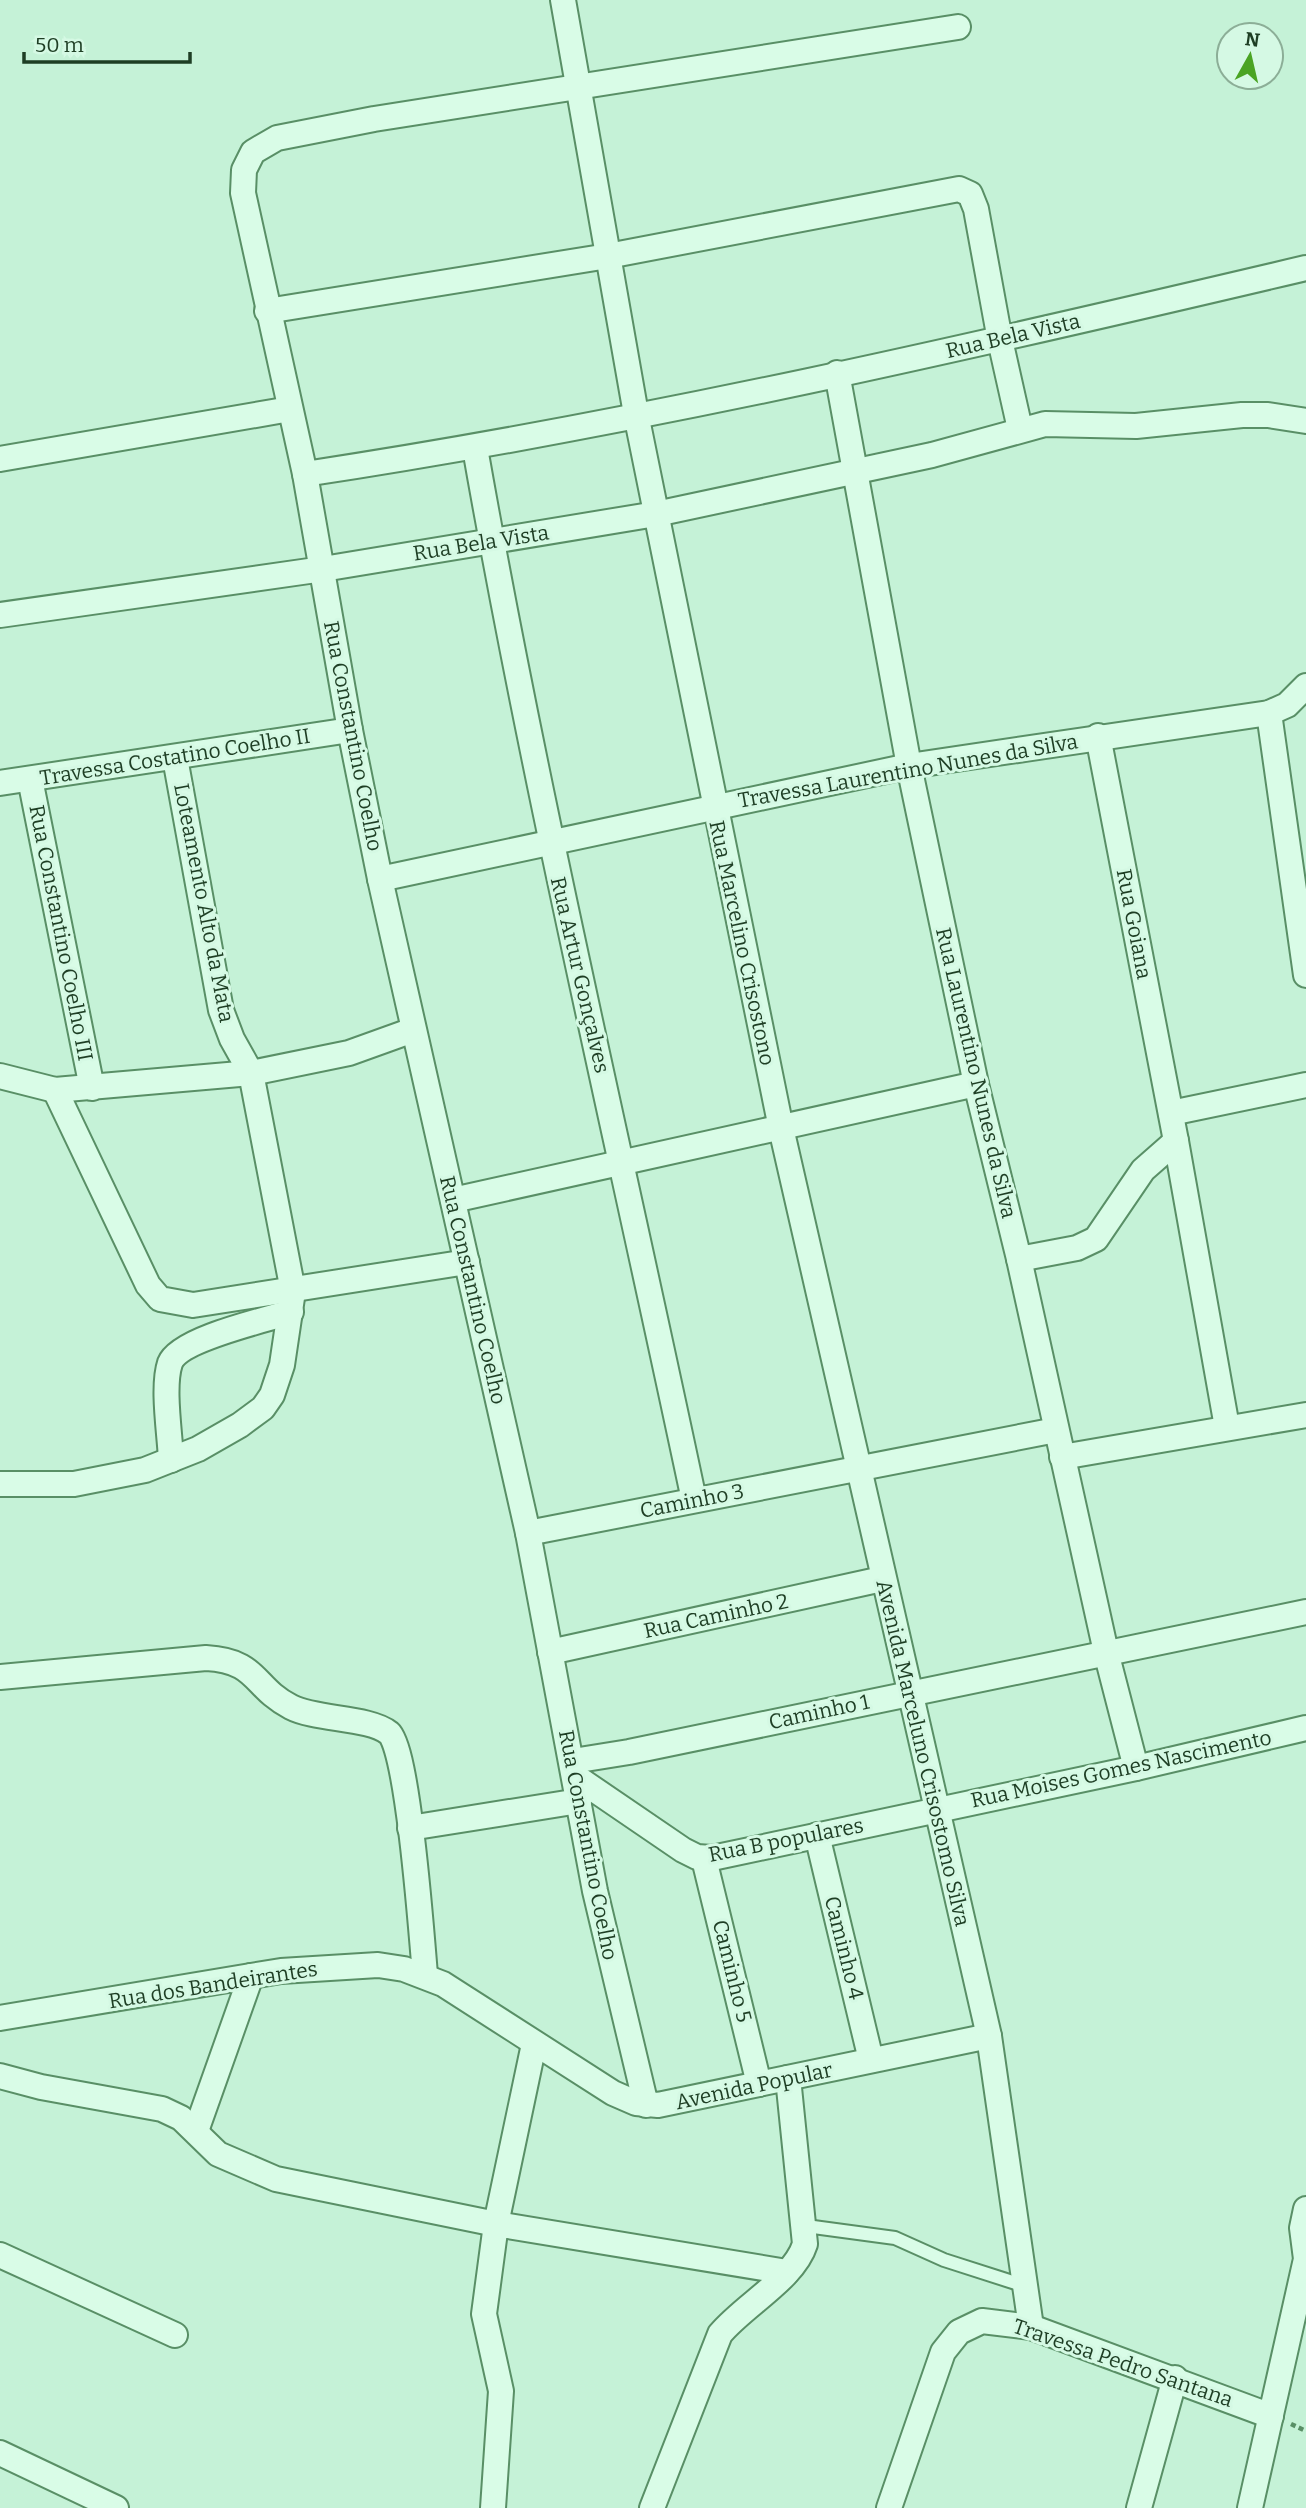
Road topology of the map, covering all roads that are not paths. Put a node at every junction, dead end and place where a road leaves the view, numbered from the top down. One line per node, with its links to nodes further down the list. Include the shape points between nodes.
1 (563, 0): 3 (street)
2 (958, 27): 3 (street, Rua Constantino Coelho)
3 (578, 89): 4 (street); 6 (street, Rua Constantino Coelho, via 374,119 263,144 248,161 243,193)
4 (608, 256): 6 (street); 7 (street, via 952,188 970,194 976,209); 10 (street)
5 (1306, 268): 7 (street, Rua Bela Vista)
6 (267, 311): 9 (street, Rua Constantino Coelho)
7 (1000, 340): 8 (street, Rua Bela Vista); 12 (street)
8 (837, 373): 10 (street, Rua Bela Vista); 15 (street, Rua Laurentino Nunes da Silva)
9 (290, 409): 14 (street); 16 (street, Rua Constantino Coelho)
10 (636, 414): 13 (street, Rua Bela Vista); 17 (street, Rua Marcelino Crisostono)
11 (1306, 421): 12 (street, Rua Bela Vista, via 1242,415 1136,426 1066,424)
12 (1020, 429): 15 (street, Rua Bela Vista)
13 (475, 448): 16 (street, Rua Bela Vista); 18 (street, Rua Artur Gonçalves)
14 (0, 459)
15 (855, 472): 17 (street, Rua Bela Vista); 26 (street, Rua Laurentino Nunes da Silva)
16 (305, 474): 19 (street, Rua Constantino Coelho)
17 (656, 514): 18 (street, Rua Bela Vista); 29 (street, Rua Marcelino Crisostono)
18 (491, 542): 19 (street, Rua Bela Vista); 30 (street, Rua Artur Gonçalves)
19 (323, 569): 20 (street, Rua Bela Vista); 23 (street, Rua Constantino Coelho)
20 (0, 615)
21 (1306, 686): 22 (street, Travessa Laurentino Nunes da Silva, via 1287,705)
22 (1269, 713): 24 (street, Travessa Laurentino Nunes da Silva); 32 (street)
23 (349, 730): 25 (street, Travessa Costatino Coelho II); 31 (street, Rua Constantino Coelho)
24 (1098, 736): 26 (street, Travessa Laurentino Nunes da Silva); 40 (street, Rua Goiana)
25 (175, 758): 27 (street, Travessa Costatino Coelho II); 34 (street, Loteamento Alto da Mata, via 221,1010)
26 (909, 766): 29 (street, Travessa Laurentino Nunes da Silva); 36 (street, Rua Laurentino Nunes da Silva)
27 (30, 779): 28 (street, Travessa Costatino Coelho II); 38 (street, Rua Constantino Coelho III)
28 (0, 783)
29 (714, 807): 30 (street, Travessa Laurentino Nunes da Silva); 41 (street, Rua Marcelino Crisostono)
30 (549, 841): 31 (street, Travessa Laurentino Nunes da Silva); 43 (street, Rua Artur Gonçalves)
31 (380, 879): 33 (street, Rua Constantino Coelho)
32 (1306, 975)
33 (413, 1030): 34 (street, via 349,1053); 44 (street, Rua Constantino Coelho)
34 (251, 1073): 38 (street); 47 (street, Loteamento Alto da Mata)
35 (0, 1076): 39 (street)
36 (976, 1084): 41 (street); 45 (street, Rua Laurentino Nunes da Silva)
37 (1306, 1085): 40 (street)
38 (92, 1088): 39 (street)
39 (55, 1090): 47 (street, via 153,1293 169,1303 193,1305)
40 (1171, 1113): 42 (street, Rua Goiana)
41 (781, 1128): 43 (street); 53 (street, Rua Marcelino Crisostono)
42 (1176, 1141): 45 (street, via 1143,1170 1096,1239 1077,1248); 49 (street, Rua Goiana)
43 (623, 1162): 44 (street); 55 (street, Rua Artur Gonçalves)
44 (453, 1200): 46 (street, Rua Constantino Coelho)
45 (1019, 1258): 50 (street, Rua Laurentino Nunes da Silva)
46 (467, 1262): 47 (street); 56 (street, Rua Constantino Coelho)
47 (292, 1301): 52 (street, via 280,1372 263,1408 240,1426); 52 (street, via 174,1355 168,1370)
48 (1306, 1415): 49 (street)
49 (1227, 1427): 51 (street)
50 (1056, 1430): 51 (street, Rua Laurentino Nunes da Silva); 53 (street, Caminho 3)
51 (1062, 1457): 60 (street, Rua Laurentino Nunes da Silva)
52 (171, 1460): 54 (street, via 74,1484)
53 (858, 1470): 55 (street, Caminho 3); 57 (street, Avenida Marceluno Crisostomo Silva)
54 (0, 1484)
55 (694, 1500): 56 (street, Caminho 3)
56 (528, 1533): 59 (street, Rua Constantino Coelho)
57 (882, 1579): 59 (street, Rua Caminho 2); 62 (street, Avenida Marceluno Crisostomo Silva)
58 (1306, 1612): 60 (street, Caminho 1)
59 (550, 1652): 65 (street, Rua Constantino Coelho)
60 (1106, 1652): 62 (street, Caminho 1); 64 (street, Rua Laurentino Nunes da Silva)
61 (0, 1677): 67 (street, via 225,1659 251,1671 289,1706 390,1733 398,1751)
62 (910, 1693): 65 (street, Caminho 1, via 629,1752); 66 (street, Avenida Marceluno Crisostomo Silva)
63 (1306, 1728): 64 (street, Rua Moises Gomes Nascimento)
64 (1136, 1768): 66 (street, Rua Moises Gomes Nascimento)
65 (576, 1779): 67 (street, Caminho 1); 69 (street, Rua B populares); 79 (street, Rua Constantino Coelho, via 617,1991)
66 (936, 1809): 68 (street, Rua B populares); 73 (street, Avenida Marceluno Crisostomo Silva)
67 (410, 1828): 70 (street)
68 (817, 1835): 69 (street, Rua B populares); 75 (street, Caminho 4)
69 (704, 1859): 78 (street, Caminho 5)
70 (425, 1975): 71 (street, Rua dos Bandeirantes, via 349,1965); 74 (street, Avenida Popular)
71 (251, 1976): 72 (street, Rua dos Bandeirantes); 80 (street)
72 (0, 2018)
73 (989, 2036): 75 (street, Avenida Popular); 87 (street, Avenida Marceluno Crisostomo Silva)
74 (534, 2045): 79 (street, Avenida Popular, via 614,2093); 82 (street)
75 (871, 2060): 77 (street, Avenida Popular)
76 (0, 2076): 80 (street, via 138,2102 181,2118)
77 (788, 2078): 78 (street, Avenida Popular); 83 (street)
78 (759, 2084): 79 (street, Avenida Popular, via 673,2104)
79 (646, 2105)
80 (196, 2131): 82 (street, via 218,2154 276,2179)
81 (1305, 2222): 85 (street)
82 (496, 2224): 86 (street); 94 (street, via 484,2314 501,2391)
83 (806, 2226): 86 (street, via 803,2252); 87 (lane, via 895,2238 944,2260)
84 (0, 2255): 89 (street)
85 (1306, 2259): 91 (street)
86 (787, 2272): 95 (street, via 720,2334)
87 (1025, 2286): 88 (street, Avenida Marceluno Crisostomo Silva)
88 (1031, 2327): 90 (street, Travessa Pedro Santana); 96 (street, Travessa Pedro Santana, via 982,2321 959,2332 943,2352)
89 (175, 2335)
90 (1175, 2378): 91 (street, Travessa Pedro Santana); 97 (street)
91 (1272, 2416): 98 (street)
92 (0, 2453): 93 (street)
93 (116, 2508)
94 (492, 2508)
95 (652, 2508)
96 (889, 2508)
97 (1139, 2508)
98 (1250, 2508)

